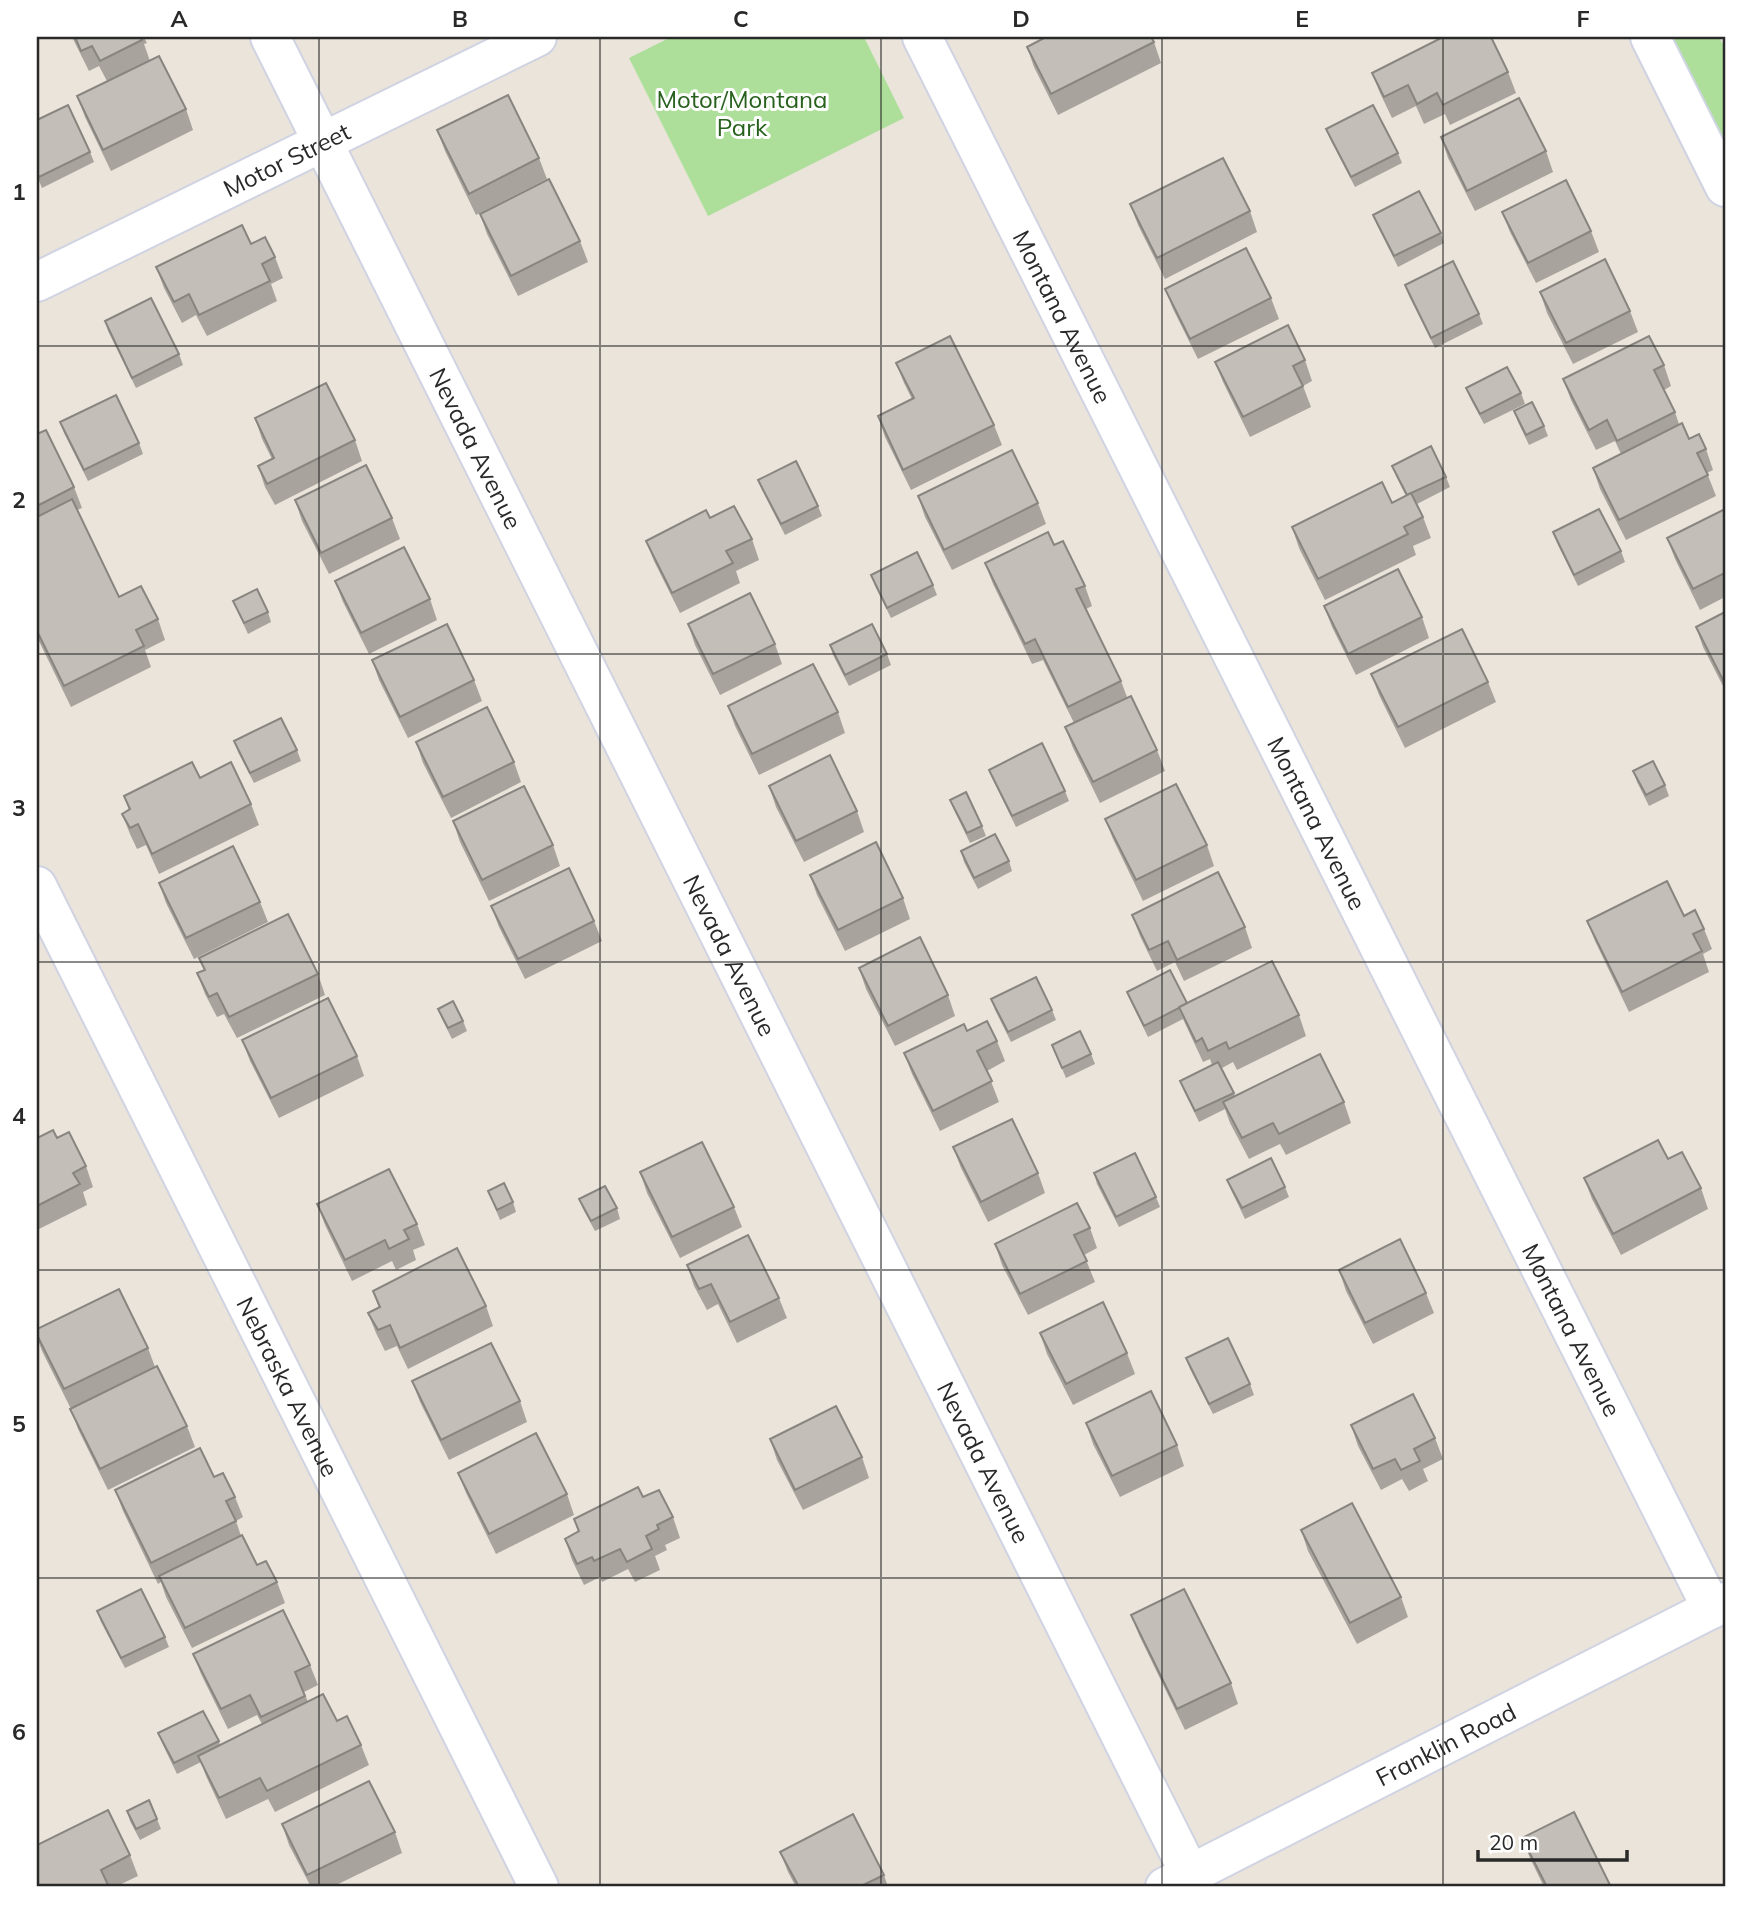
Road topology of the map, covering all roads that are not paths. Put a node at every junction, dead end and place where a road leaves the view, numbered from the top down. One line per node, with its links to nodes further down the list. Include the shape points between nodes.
1 (270, 37): 5 (street, Nevada Avenue)
2 (537, 37): 5 (street, Motor Street)
3 (922, 37): 9 (street, Montana Avenue)
4 (1650, 37): 6 (street)
5 (322, 142): 7 (street, Motor Street); 10 (street, Nevada Avenue)
6 (1725, 187)
7 (37, 282)
8 (37, 886): 11 (street, Nebraska Avenue)
9 (1719, 1606): 10 (street, Franklin Road)
10 (1178, 1881)
11 (539, 1887)

